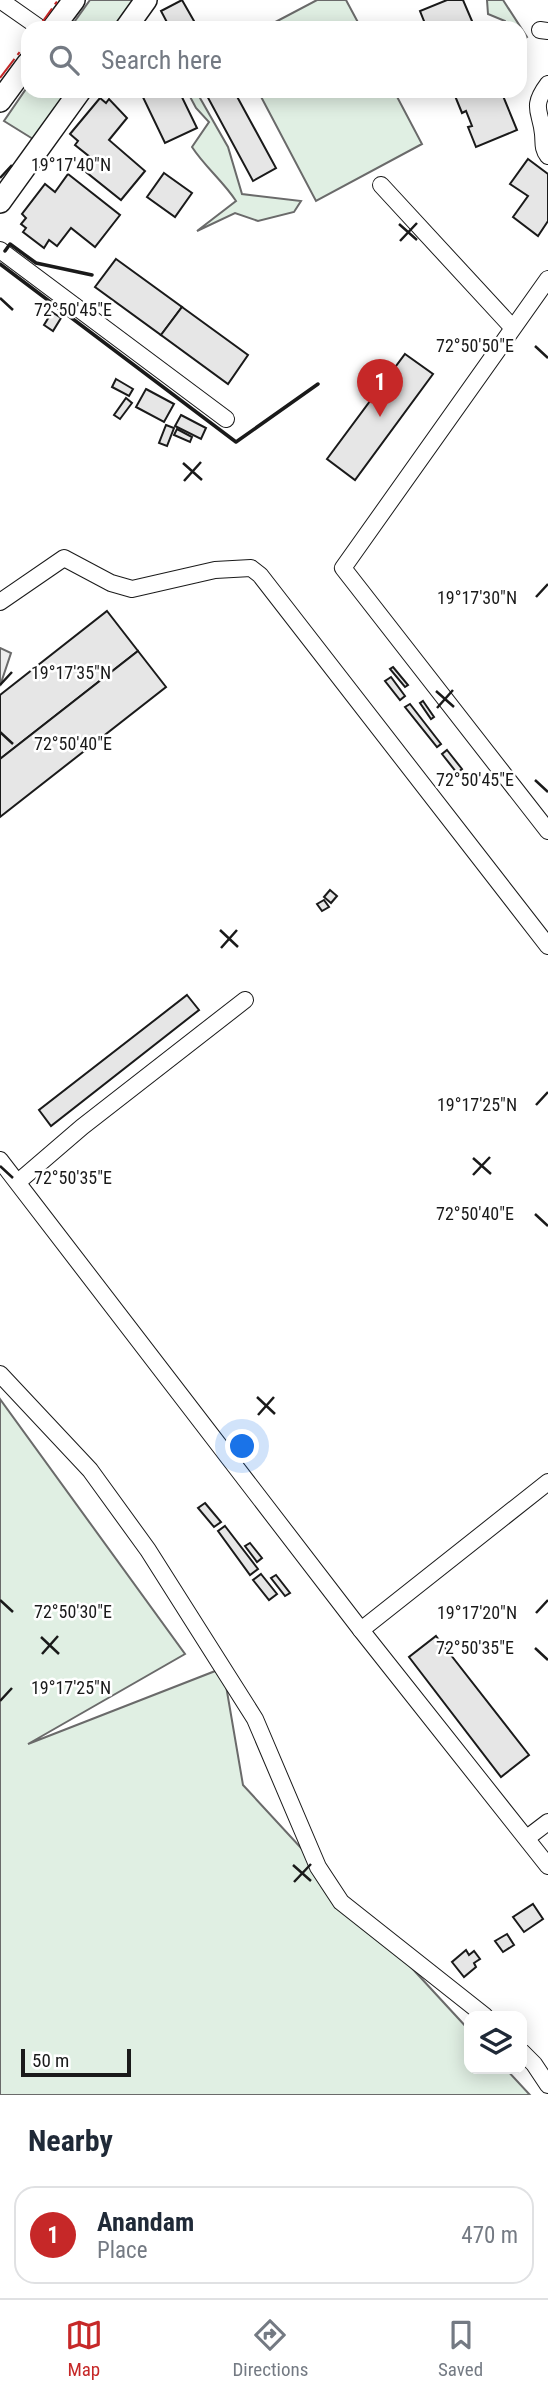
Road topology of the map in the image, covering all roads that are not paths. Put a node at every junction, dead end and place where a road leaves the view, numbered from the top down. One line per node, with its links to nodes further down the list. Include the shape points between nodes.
1 (0, 0): 4 (street)
2 (74, 0): 5 (main road)
3 (146, 0): 6 (main road)
4 (30, 21)
5 (59, 21)
6 (131, 21)
7 (21, 72): 10 (main road)
8 (548, 84): 11 (street, via 536,113)
9 (75, 98): 13 (main road)
10 (0, 101)
11 (548, 156)
12 (382, 185): 16 (street)
13 (0, 202)
14 (0, 250): 17 (street)
15 (548, 279): 16 (street)
16 (512, 327): 19 (street, via 343,568)
17 (226, 419)
18 (0, 602): 20 (street, via 64,558 132,589 215,570 251,568)
19 (548, 831)
20 (548, 946)
21 (245, 1000): 23 (street)
22 (0, 1160): 23 (street)
23 (18, 1182): 26 (street)
24 (0, 1374): 30 (street, via 90,1470 148,1550 255,1719 318,1867 341,1902)
25 (548, 1482): 26 (street)
26 (361, 1630): 28 (street)
27 (548, 1822): 28 (street)
28 (527, 1838): 29 (street)
29 (548, 1866)
30 (479, 2011)
31 (527, 2057): 32 (street)
32 (548, 2085)

